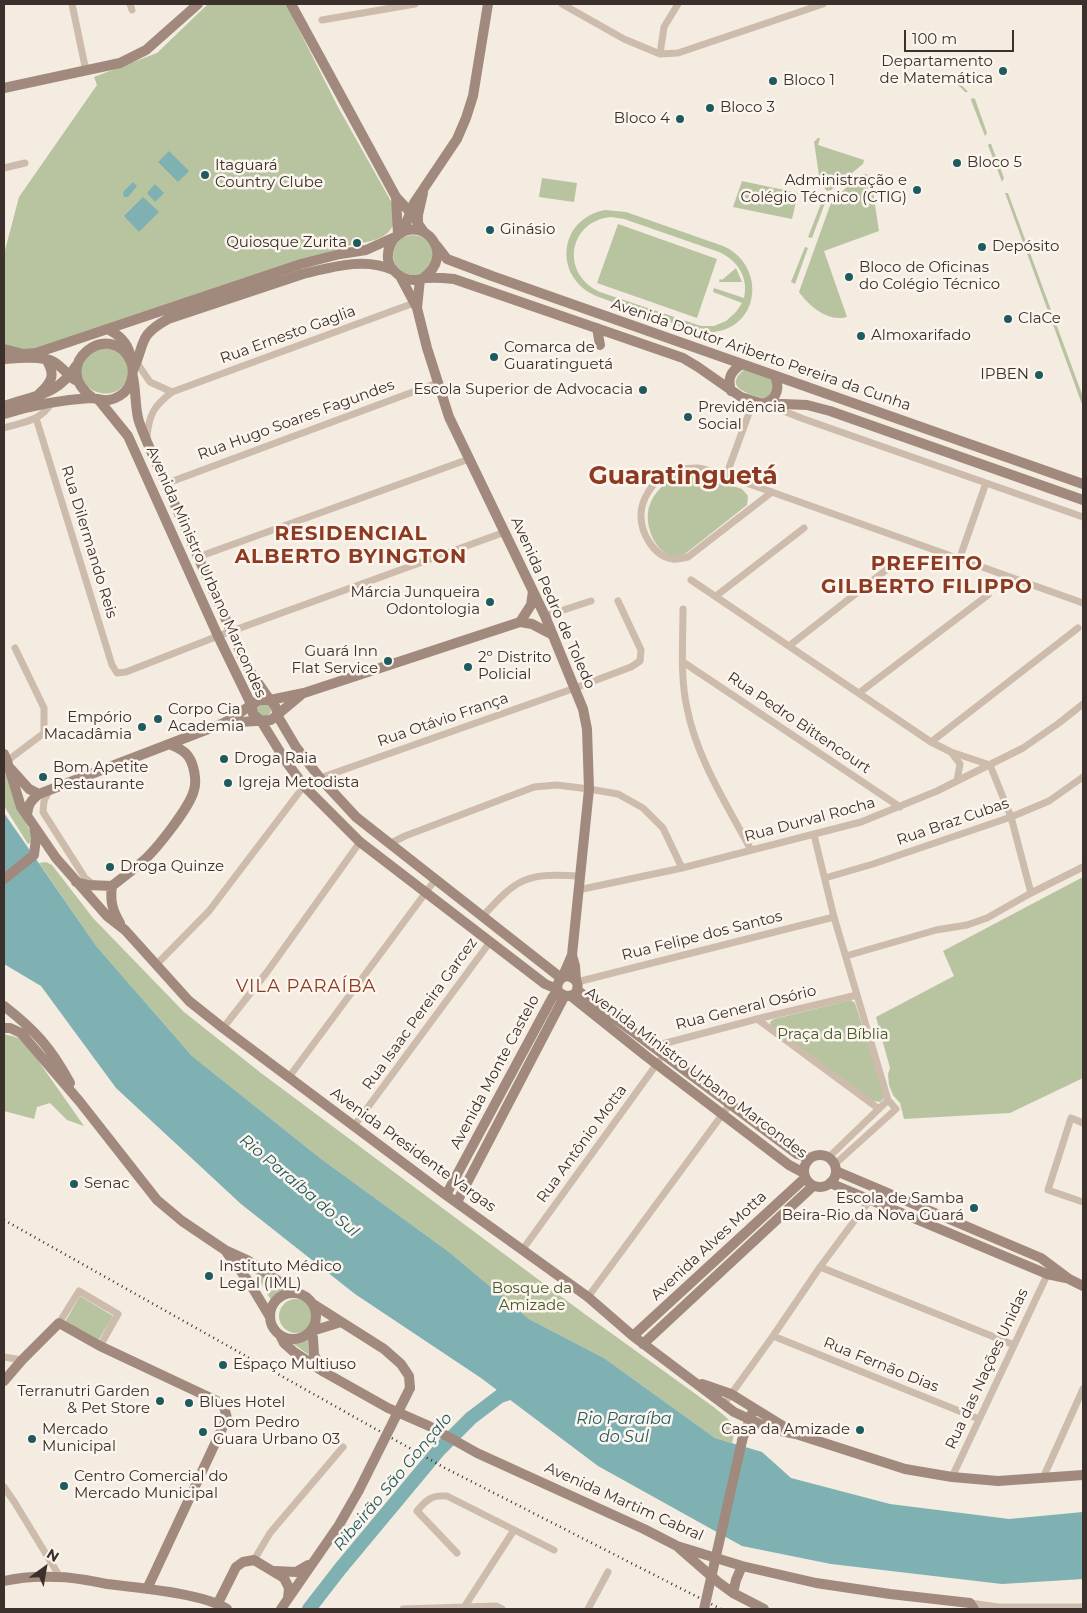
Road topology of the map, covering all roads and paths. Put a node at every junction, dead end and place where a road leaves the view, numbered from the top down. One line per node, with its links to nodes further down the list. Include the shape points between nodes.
1 (72, 4): 11 (street)
2 (198, 4): 11 (street, via 146,50 120,63)
3 (291, 4): 16 (street)
4 (415, 4): 9 (street)
5 (488, 4): 15 (street, via 473,96 466,118 457,139)
6 (562, 4): 10 (street, via 624,39)
7 (678, 4): 10 (street, via 664,26)
8 (823, 4): 10 (street, via 678,53)
9 (322, 20)
10 (660, 54)
11 (86, 71): 12 (street)
12 (4, 88)
13 (25, 163): 14 (street)
14 (4, 168)
15 (425, 185): 16 (street, via 416,193); 17 (street); 18 (street, via 418,215)
16 (396, 197): 17 (street); 19 (street)
17 (410, 212): 18 (street); 19 (street)
18 (421, 228): 19 (street); 20 (street)
19 (399, 234): 21 (street, via 390,244 388,254); 25 (street, via 366,250 301,264)
20 (435, 244): 22 (street, via 437,263); 32 (street, Avenida Doutor Ariberto Pereira da Cunha, via 447,259)
21 (396, 273): 22 (street, via 409,280); 23 (street, Avenida Pedro de Toledo); 33 (street, via 384,266 366,263 322,270 168,319 145,336)
22 (422, 278): 23 (street, Avenida Pedro de Toledo); 24 (street, Avenida Doutor Ariberto Pereira da Cunha, via 454,279)
23 (415, 306): 36 (street, Avenida Pedro de Toledo); 38 (street, Rua Ernesto Gaglia)
24 (597, 328): 27 (street); 37 (street, Avenida Doutor Ariberto Pereira da Cunha, via 683,358)
25 (107, 329): 26 (street); 33 (street, via 122,339)
26 (90, 334): 28 (street, via 36,353 23,354); 31 (street)
27 (600, 344)
28 (4, 349)
29 (4, 359): 30 (street)
30 (46, 359): 35 (street); 39 (street, via 51,367 51,381)
31 (78, 363): 33 (street, via 92,347 111,344 128,355); 35 (street)
32 (742, 364): 34 (street, Avenida Doutor Ariberto Pereira da Cunha); 37 (street, via 729,378)
33 (134, 369): 38 (street, via 150,382); 40 (street, via 128,387 120,396 110,400); 49 (street, Avenida Ministro Urbano Marcondes, via 138,420)
34 (775, 376): 43 (street, via 777,393); 54 (street, Avenida Doutor Ariberto Pereira da Cunha)
35 (74, 379): 39 (street); 40 (street, via 84,392)
36 (437, 383): 50 (street, Avenida Pedro de Toledo); 53 (street, Rua Hugo Soares Fagundes)
37 (731, 391): 42 (street, Avenida Doutor Ariberto Pereira da Cunha)
38 (172, 392): 49 (street, via 153,409)
39 (37, 396): 45 (street)
40 (96, 399): 41 (street); 76 (street, Avenida Ministro Urbano Marcondes, via 128,436)
41 (53, 401): 45 (street); 47 (street, via 46,412)
42 (753, 402): 43 (street, Avenida Doutor Ariberto Pereira da Cunha); 51 (street)
43 (766, 404): 52 (street, Avenida Doutor Ariberto Pereira da Cunha); 56 (street, Avenida Doutor Ariberto Pereira da Cunha, via 808,406 830,411)
44 (4, 406): 45 (street)
45 (16, 406): 46 (street)
46 (4, 414)
47 (36, 418): 48 (street); 76 (street, Rua Dilermando Reis, via 117,673)
48 (4, 428)
49 (147, 442): 53 (street, Avenida Ministro Urbano Marcondes)
50 (469, 459): 59 (street, Avenida Pedro de Toledo); 60 (street)
51 (726, 476): 55 (street); 55 (street, via 700,468 680,469 664,475 653,485 641,513 650,544 660,554 674,560 688,557)
52 (986, 482): 57 (street, Avenida Doutor Ariberto Pereira da Cunha); 61 (street)
53 (166, 484): 60 (street, Avenida Ministro Urbano Marcondes)
54 (1083, 484)
55 (772, 492): 61 (street)
56 (1083, 500)
57 (1083, 517)
58 (804, 528): 66 (street)
59 (506, 532): 64 (street, Avenida Pedro de Toledo); 74 (street)
60 (198, 557): 74 (street, Avenida Ministro Urbano Marcondes)
61 (959, 560): 69 (street)
62 (894, 563): 77 (street)
63 (691, 580): 66 (street)
64 (533, 591): 71 (street, Avenida Pedro de Toledo); 72 (street)
65 (988, 595): 82 (street)
66 (716, 596): 77 (street)
67 (591, 601): 71 (street)
68 (618, 601): 80 (street, Rua Otávio França, via 641,650 640,661)
69 (1083, 603)
70 (683, 609): 79 (street)
71 (544, 613): 72 (street); 75 (street, Avenida Pedro de Toledo)
72 (524, 620): 75 (street); 81 (street)
73 (1078, 628): 90 (street)
74 (231, 631): 76 (street); 83 (street, Avenida Ministro Urbano Marcondes, via 247,667)
75 (553, 635): 80 (street, Avenida Pedro de Toledo)
76 (218, 636): 85 (street, Avenida Ministro Urbano Marcondes)
77 (789, 646): 82 (street)
78 (16, 648): 94 (street, via 44,708 44,733)
79 (683, 662): 102 (street, Rua Pedro Bittencourt); 109 (street, via 686,707 696,743)
80 (575, 688): 97 (street, Rua Otávio França); 100 (street, Avenida Pedro de Toledo, via 587,729)
81 (304, 693): 83 (street); 86 (street)
82 (860, 693): 90 (street)
83 (270, 700): 85 (street, via 259,700); 86 (street, Avenida Ministro Urbano Marcondes, via 275,704)
84 (1083, 704): 95 (street, Rua Durval Rocha, via 1023,748)
85 (252, 706): 87 (street, Avenida Ministro Urbano Marcondes); 88 (street)
86 (276, 715): 87 (street, via 271,720); 97 (street, Avenida Ministro Urbano Marcondes)
87 (261, 721): 88 (street); 99 (street, Avenida Ministro Urbano Marcondes)
88 (224, 723): 89 (street)
89 (201, 732): 91 (street); 93 (street, via 190,748)
90 (931, 742): 92 (street)
91 (169, 744): 93 (street); 101 (street)
92 (950, 752): 95 (street); 98 (street, via 960,764)
93 (189, 757): 120 (street, via 195,784 186,806 144,861)
94 (7, 760): 101 (street, via 29,789); 103 (street, Avenida Presidente Vargas, via 21,807)
95 (990, 764): 98 (street, Rua Durval Rocha); 104 (street)
96 (1083, 777): 104 (street, Rua Braz Cubas, via 1049,801)
97 (320, 778): 99 (street, Rua Otávio França); 108 (street, Avenida Ministro Urbano Marcondes, via 356,817)
98 (957, 781): 102 (street, Rua Durval Rocha)
99 (304, 786): 107 (street, Avenida Ministro Urbano Marcondes); 130 (street, via 209,911)
100 (589, 788): 108 (street, via 534,786); 112 (street, via 618,794 643,808 662,828); 114 (street, Avenida Pedro de Toledo)
101 (44, 793): 103 (street, via 33,799); 119 (street, via 43,812 85,878)
102 (900, 807): 106 (street, Rua Durval Rocha)
103 (27, 816): 105 (street, Avenida Presidente Vargas)
104 (1011, 817): 115 (street, Rua Braz Cubas); 123 (street)
105 (34, 825): 110 (street); 111 (street, Avenida Presidente Vargas)
106 (814, 835): 109 (street, Rua Durval Rocha); 115 (street)
107 (360, 842): 122 (street, Avenida Ministro Urbano Marcondes); 137 (street)
108 (389, 844): 117 (street, Avenida Ministro Urbano Marcondes)
109 (751, 850): 112 (street, Rua Durval Rocha)
110 (33, 856): 111 (street); 116 (street)
111 (56, 858): 118 (street, Avenida Presidente Vargas)
112 (682, 868): 121 (street, Rua Durval Rocha)
113 (1083, 868): 123 (street)
114 (580, 876): 121 (street, Avenida Pedro de Toledo); 124 (street, via 551,874 527,878 504,892)
115 (825, 878): 125 (street)
116 (4, 879)
117 (435, 880): 122 (street); 124 (street, Avenida Ministro Urbano Marcondes)
118 (76, 882): 119 (street); 126 (street, Avenida Presidente Vargas)
119 (94, 886): 120 (street)
120 (112, 886): 126 (street, Avenida Presidente Vargas, via 112,907)
121 (578, 890): 128 (street, Avenida Pedro de Toledo)
122 (426, 893): 127 (street, Avenida Ministro Urbano Marcondes); 142 (street)
123 (1031, 893): 129 (street, via 973,923 936,930)
124 (482, 917): 131 (street, Avenida Ministro Urbano Marcondes)
125 (834, 917): 129 (street); 132 (street, Rua Felipe dos Santos)
126 (124, 930): 130 (street, Avenida Presidente Vargas)
127 (490, 942): 132 (street, Avenida Ministro Urbano Marcondes, via 545,984); 149 (street, Rua Isaac Pereira Garcez)
128 (572, 955): 131 (street); 132 (street, via 575,966)
129 (846, 956): 133 (street)
130 (156, 965): 137 (street, Avenida Presidente Vargas, via 189,1001)
131 (561, 978): 132 (street, via 557,983); 132 (street, via 571,976)
132 (569, 989): 138 (street, Avenida Ministro Urbano Marcondes); 140 (street, Avenida Ministro Urbano Marcondes); 156 (street, Avenida Monte Castelo, via 552,998); 158 (street, Avenida Monte Castelo)
133 (857, 995): 135 (street, Rua General Osório); 143 (street)
134 (4, 1006): 144 (street, via 44,1042)
135 (757, 1019): 138 (street, Rua General Osório); 146 (street)
136 (4, 1028): 144 (street, via 21,1033)
137 (223, 1028): 142 (street, Avenida Presidente Vargas)
138 (652, 1046): 139 (street, Avenida Ministro Urbano Marcondes); 140 (street)
139 (664, 1055): 141 (street, Rua Antônio Motta); 145 (street, Avenida Ministro Urbano Marcondes)
140 (646, 1056): 141 (street, Avenida Ministro Urbano Marcondes)
141 (657, 1064): 147 (street, Avenida Ministro Urbano Marcondes); 160 (street, Rua Antônio Motta)
142 (289, 1077): 149 (street, Avenida Presidente Vargas)
143 (888, 1100): 146 (street); 151 (street, via 896,1109)
144 (80, 1102): 161 (street, via 158,1200)
145 (730, 1104): 147 (street); 150 (street, Avenida Ministro Urbano Marcondes, via 797,1154)
146 (879, 1109): 151 (street)
147 (723, 1114): 152 (street, Avenida Ministro Urbano Marcondes); 168 (street)
148 (1083, 1123): 159 (street, via 1071,1118 1048,1190)
149 (354, 1126): 156 (street, Avenida Presidente Vargas)
150 (810, 1158): 151 (street, via 816,1156); 152 (street)
151 (832, 1164): 153 (street); 155 (street)
152 (804, 1175): 154 (street); 162 (street, Avenida Alves Motta)
153 (830, 1183): 154 (street); 157 (street)
154 (813, 1186): 163 (street, Avenida Alves Motta)
155 (878, 1189): 157 (street); 165 (street, via 1041,1258)
156 (446, 1195): 158 (street, Avenida Presidente Vargas)
157 (870, 1200): 164 (street); 165 (street)
158 (457, 1202): 160 (street, Avenida Presidente Vargas)
159 (1083, 1202)
160 (522, 1249): 168 (street, Avenida Presidente Vargas)
161 (224, 1250): 167 (street, via 247,1260); 170 (street)
162 (722, 1255): 163 (street); 175 (street, Avenida Alves Motta)
163 (729, 1264): 177 (street, Avenida Alves Motta)
164 (820, 1266): 176 (street); 178 (street)
165 (1049, 1269): 166 (street); 178 (street, Rua das Nações Unidas)
166 (1083, 1286)
167 (296, 1293): 169 (street); 170 (street, via 281,1296 271,1309)
168 (588, 1297): 175 (street, Avenida Presidente Vargas)
169 (313, 1304): 171 (street); 173 (street, via 317,1317)
170 (270, 1317): 174 (street, via 271,1324)
171 (341, 1322): 173 (street); 204 (street, bridge, via 384,1349 401,1364 409,1376 410,1388 359,1490 339,1525)
172 (59, 1323): 179 (street); 179 (street, via 79,1291 118,1314); 181 (street)
173 (311, 1331): 174 (street, via 293,1339); 182 (street, via 314,1355)
174 (280, 1335): 182 (street, Avenida Martim Cabral, via 294,1352)
175 (633, 1336): 177 (street, Avenida Presidente Vargas)
176 (774, 1336): 186 (street); 191 (street, Rua Fernão Dias)
177 (643, 1344): 184 (street, Avenida Presidente Vargas)
178 (1014, 1344): 191 (street, Rua das Nações Unidas)
179 (100, 1346): 210 (street, via 217,1401 224,1407 227,1418)
180 (4, 1357): 181 (street)
181 (22, 1360): 183 (street)
182 (324, 1372): 200 (street, Avenida Martim Cabral, via 477,1453)
183 (4, 1381)
184 (694, 1381): 186 (street, Avenida Presidente Vargas); 187 (street, Avenida Presidente Vargas)
185 (1083, 1389): 197 (street)
186 (731, 1394): 187 (street); 188 (street, Avenida Presidente Vargas)
187 (724, 1404): 189 (street, Avenida Presidente Vargas)
188 (753, 1407): 190 (street); 192 (street, Avenida Presidente Vargas)
189 (734, 1412): 190 (street, Avenida Presidente Vargas); 193 (street)
190 (751, 1419): 192 (street, Avenida Presidente Vargas); 193 (street)
191 (979, 1419): 196 (street, Rua das Nações Unidas)
192 (796, 1434): 196 (street, Avenida Presidente Vargas, via 904,1469)
193 (743, 1437): 223 (street, bridge)
194 (344, 1447): 203 (street, via 270,1533)
195 (1083, 1475): 197 (street, Avenida Presidente Vargas)
196 (952, 1477): 197 (street, Avenida Presidente Vargas, via 998,1481)
197 (1043, 1478)
198 (4, 1486): 208 (street)
199 (514, 1530): 201 (street); 202 (street, via 447,1496 434,1495 417,1511); 216 (street)
200 (677, 1546): 205 (street, Avenida Martim Cabral); 211 (street)
201 (554, 1550)
202 (457, 1553)
203 (254, 1560): 206 (street); 213 (street, via 236,1567)
204 (311, 1563): 206 (street, via 296,1572); 212 (street)
205 (742, 1566): 211 (street); 214 (street, Avenida Martim Cabral, via 816,1583)
206 (275, 1571): 212 (street, via 289,1588)
207 (608, 1572): 222 (street)
208 (60, 1576): 209 (street, via 20,1577); 210 (street)
209 (4, 1581)
210 (147, 1589): 213 (street)
211 (733, 1593): 224 (street)
212 (288, 1598): 219 (street)
213 (222, 1602)
214 (972, 1606): 217 (street, Avenida Martim Cabral)
215 (1083, 1607): 218 (street, Avenida Martim Cabral)
216 (464, 1608): 220 (street); 221 (street, via 496,1606)
217 (996, 1608): 218 (street, Avenida Martim Cabral)
218 (1060, 1608)
219 (281, 1609)
220 (403, 1609)
221 (502, 1609)
222 (588, 1609)
223 (704, 1609)
224 (764, 1609)

